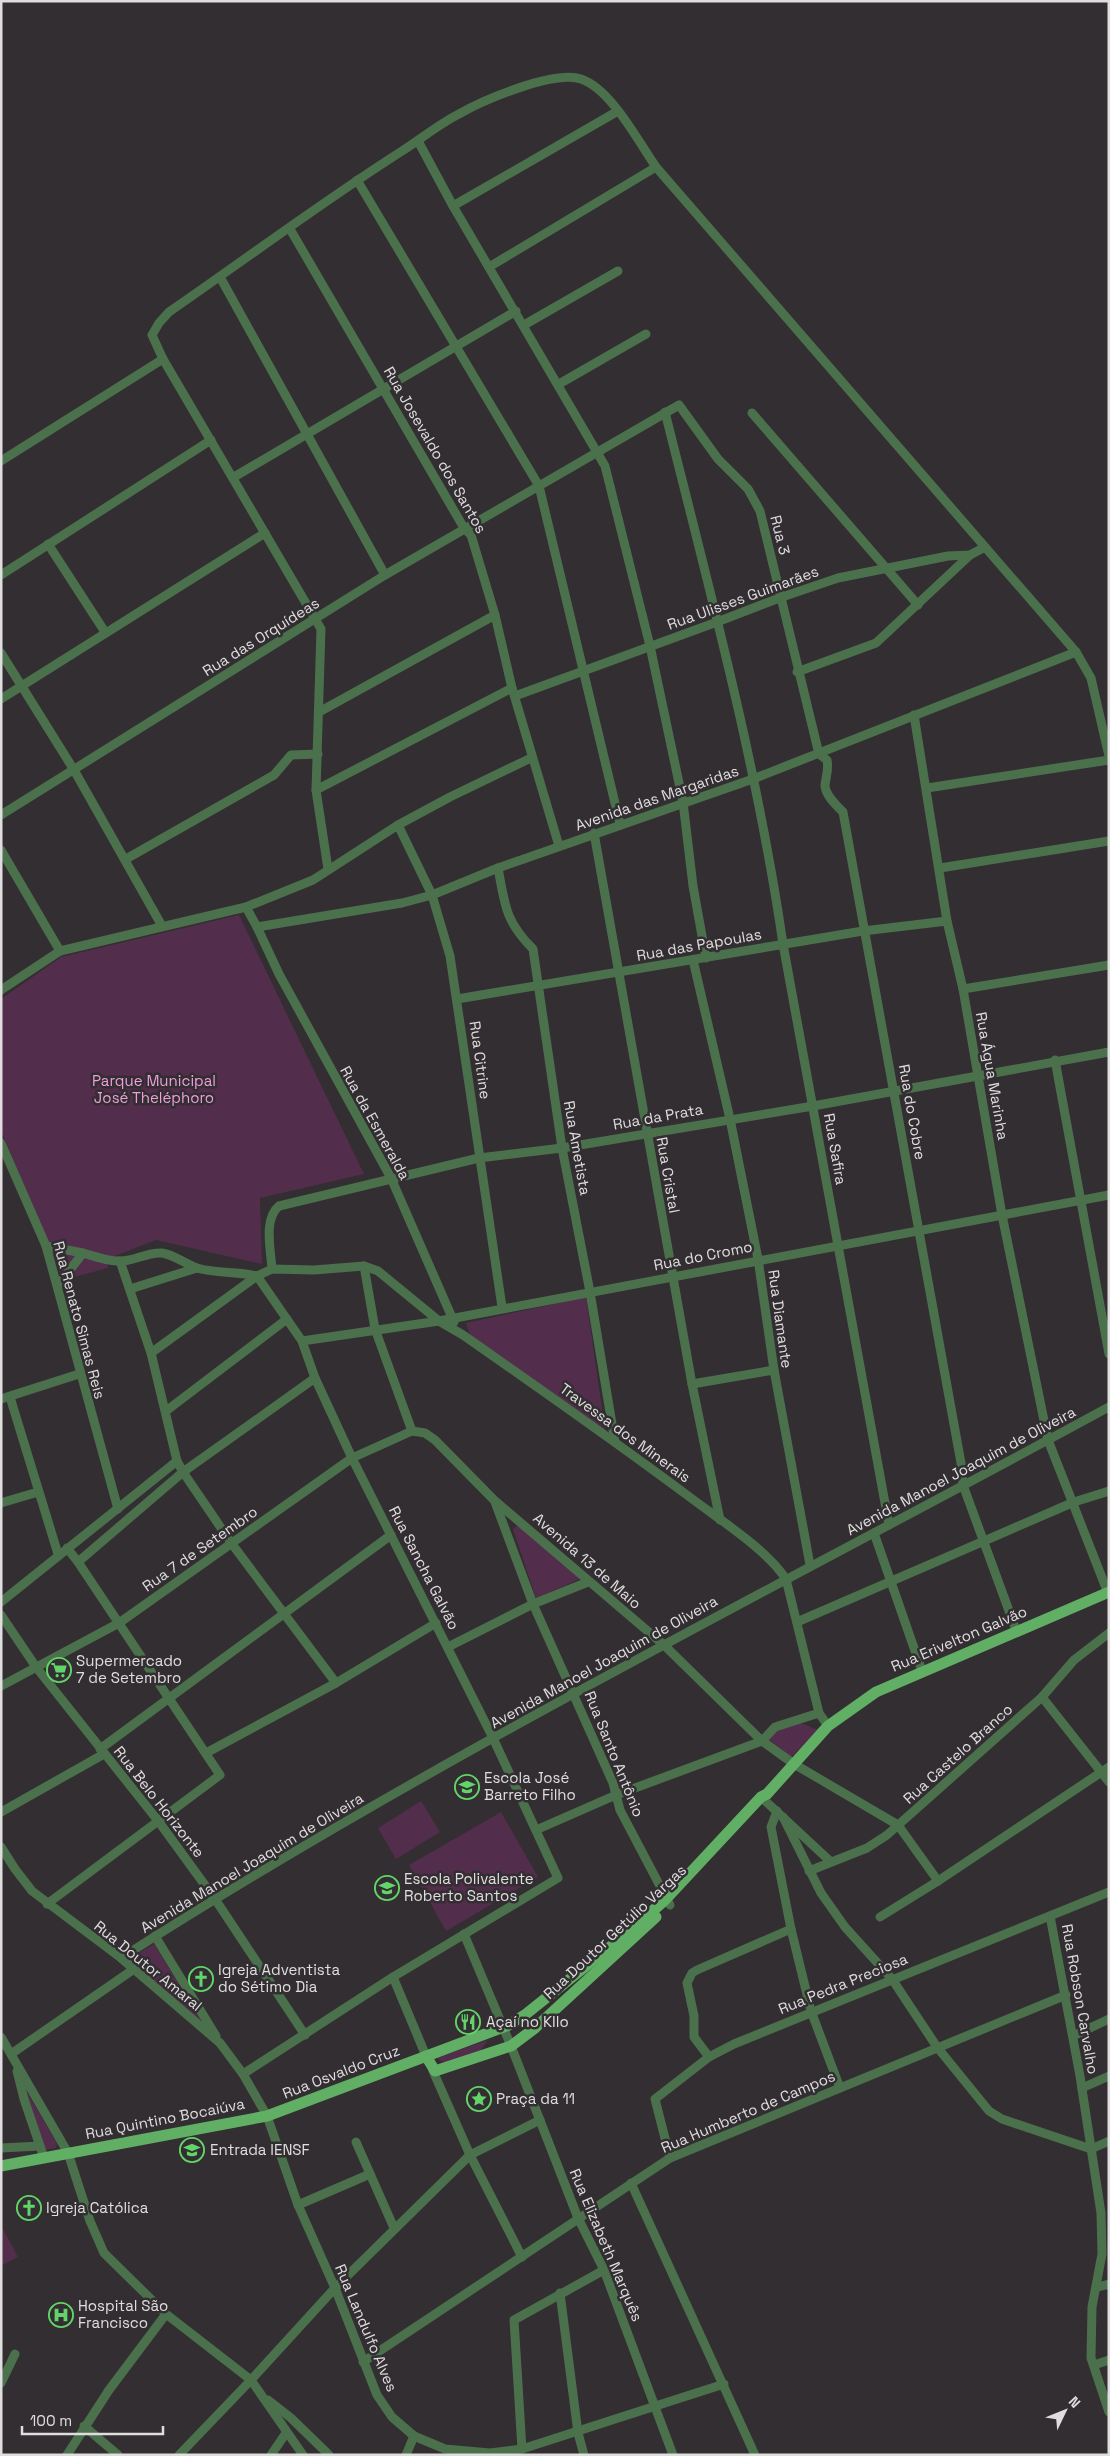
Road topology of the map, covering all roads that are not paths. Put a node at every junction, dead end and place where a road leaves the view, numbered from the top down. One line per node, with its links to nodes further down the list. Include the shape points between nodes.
1 (618, 111): 2 (street, via 586,82 569,77 555,78 484,100); 3 (street); 5 (street)
2 (418, 141): 4 (street); 5 (street)
3 (656, 167): 7 (street); 29 (street)
4 (357, 180): 6 (street); 13 (street)
5 (453, 206): 7 (street)
6 (290, 228): 9 (street); 16 (street, Rua Josevaldo dos Santos)
7 (489, 267): 10 (street)
8 (618, 271): 11 (street)
9 (220, 277): 14 (street, via 169,312 159,323 152,335); 20 (street)
10 (516, 311): 11 (street); 13 (street)
11 (524, 325): 15 (street)
12 (646, 334): 15 (street)
13 (457, 346): 16 (street); 25 (street)
14 (164, 359): 21 (street); 23 (street)
15 (559, 384): 22 (street)
16 (384, 389): 20 (street); 26 (street, Rua Josevaldo dos Santos)
17 (679, 405): 18 (street, Rua das Orquídeas); 34 (street, Rua 3, via 718,459 754,498)
18 (665, 412): 22 (street, Rua das Orquídeas); 38 (street, Rua Safira)
19 (752, 413): 31 (street)
20 (306, 434): 24 (street); 33 (street)
21 (212, 440): 24 (street); 28 (street)
22 (598, 451): 25 (street, Rua das Orquídeas); 40 (street, via 605,466)
23 (1, 462)
24 (234, 477): 27 (street)
25 (539, 486): 26 (street, Rua das Orquídeas); 43 (street)
26 (464, 528): 33 (street, Rua das Orquídeas); 36 (street, Rua Josevaldo dos Santos, via 471,535)
27 (265, 533): 37 (street); 39 (street)
28 (48, 544): 32 (street); 39 (street)
29 (986, 547): 30 (street, Rua Ulisses Guimarães); 41 (street)
30 (970, 555): 31 (street, Rua Ulisses Guimarães, via 948,556); 35 (street)
31 (887, 570): 34 (street, Rua Ulisses Guimarães, via 838,578); 35 (street)
32 (1, 575)
33 (385, 575): 37 (street, Rua das Orquídeas)
34 (782, 597): 38 (street, Rua Ulisses Guimarães); 44 (street, Rua 3)
35 (918, 605): 44 (street, via 876,643)
36 (495, 615): 46 (street, Rua Josevaldo dos Santos); 48 (street)
37 (317, 619): 48 (street, via 321,629); 55 (street, Rua das Orquídeas)
38 (718, 622): 40 (street, Rua Ulisses Guimarães); 56 (street, Rua Safira)
39 (105, 632): 45 (street)
40 (650, 646): 43 (street, Rua Ulisses Guimarães); 59 (street)
41 (1076, 652): 49 (street, Avenida das Margaridas); 52 (street, via 1091,678)
42 (1, 653): 45 (street)
43 (583, 671): 46 (street, Rua Ulisses Guimarães); 61 (street)
44 (798, 672): 51 (street, Rua 3)
45 (22, 686): 47 (street); 55 (street)
46 (513, 692): 53 (street, Rua Josevaldo dos Santos); 58 (street, Rua Ulisses Guimarães)
47 (1, 699)
48 (319, 712): 50 (street)
49 (914, 715): 51 (street, Avenida das Margaridas); 57 (street, Rua Água Marinha)
50 (318, 754): 58 (street); 67 (street, via 290,755 274,775)
51 (819, 754): 56 (street, Avenida das Margaridas); 76 (street, Rua do Cobre, via 828,760 825,786 829,796 843,812)
52 (1109, 756)
53 (531, 758): 62 (street, via 450,796); 65 (street, Rua Josevaldo dos Santos)
54 (1109, 760): 57 (street)
55 (74, 770): 60 (street, Rua das Orquídeas); 67 (street)
56 (753, 779): 59 (street, Avenida das Margaridas); 77 (street, Rua Safira, via 773,875)
57 (927, 788): 69 (street, Rua Água Marinha)
58 (316, 790): 70 (street)
59 (683, 802): 61 (street, Avenida das Margaridas); 79 (street)
60 (1, 815)
61 (620, 824): 63 (street, Avenida das Margaridas)
62 (398, 826): 70 (street); 71 (street, Rua Citrine)
63 (594, 834): 65 (street, Avenida das Margaridas); 82 (street, Rua Cristal)
64 (1109, 841): 69 (street)
65 (559, 846): 68 (street, Avenida das Margaridas)
66 (1, 850): 78 (street)
67 (126, 859): 74 (street)
68 (498, 868): 71 (street, Avenida das Margaridas); 83 (street, Rua Ametista, via 506,913 518,934 533,949)
69 (940, 868): 73 (street, Rua Água Marinha)
70 (328, 869): 72 (street, via 313,880)
71 (432, 895): 75 (street, Avenida das Margaridas); 86 (street, Rua Citrine, via 450,956)
72 (246, 907): 74 (street); 75 (street)
73 (947, 921): 76 (street, Rua das Papoulas); 84 (street, Rua Água Marinha)
74 (162, 926): 78 (street)
75 (257, 927): 97 (street, Rua da Esmeralda, via 279,974)
76 (863, 932): 77 (street, Rua das Papoulas); 90 (street, Rua do Cobre)
77 (783, 944): 79 (street, Rua das Papoulas); 91 (street, Rua Safira)
78 (60, 950): 85 (street)
79 (706, 958): 80 (street, Rua das Papoulas)
80 (693, 960): 82 (street, Rua das Papoulas); 92 (street, Rua Diamante)
81 (1109, 965): 84 (street)
82 (618, 973): 83 (street, Rua das Papoulas); 93 (street, Rua Cristal)
83 (537, 985): 86 (street, Rua das Papoulas); 95 (street, Rua Ametista)
84 (963, 989): 89 (street, Rua Água Marinha)
85 (1, 990)
86 (457, 999): 96 (street, Rua Citrine)
87 (1109, 1052): 88 (street, Rua da Prata)
88 (1056, 1060): 89 (street, Rua da Prata); 99 (street)
89 (978, 1076): 90 (street, Rua da Prata); 100 (street, Rua Água Marinha)
90 (894, 1091): 91 (street, Rua da Prata); 101 (street, Rua do Cobre)
91 (814, 1106): 92 (street, Rua da Prata); 102 (street, Rua Safira)
92 (730, 1119): 93 (street, Rua da Prata); 105 (street, Rua Diamante)
93 (647, 1134): 95 (street, Rua da Prata); 111 (street, Rua Cristal)
94 (1, 1143): 103 (street, Rua Renato Simas Reis)
95 (562, 1148): 96 (street, Rua da Prata); 114 (street, Rua Ametista)
96 (479, 1158): 97 (street, Rua da Prata); 115 (street, Rua Citrine)
97 (390, 1178): 109 (street, Rua da Prata, via 279,1206 270,1219); 116 (street, Rua da Esmeralda)
98 (1109, 1195): 99 (street, Rua do Cromo)
99 (1079, 1200): 100 (street, Rua do Cromo); 123 (street)
100 (1002, 1215): 101 (street, Rua do Cromo); 132 (street, Rua Água Marinha)
101 (920, 1232): 102 (street, Rua do Cromo); 137 (street, Rua do Cobre)
102 (838, 1244): 105 (street, Rua do Cromo); 145 (street, Rua Safira)
103 (46, 1246): 104 (street); 112 (street, Rua Renato Simas Reis)
104 (83, 1253): 106 (street); 112 (street)
105 (758, 1259): 111 (street, Rua do Cromo); 124 (street, Rua Diamante)
106 (120, 1261): 108 (street, via 160,1253); 113 (street)
107 (364, 1266): 109 (street); 118 (street, Travessa dos Minerais, via 378,1271); 119 (street)
108 (196, 1268): 110 (street); 113 (street)
109 (272, 1270): 110 (street)
110 (257, 1276): 117 (street, Rua Sancha Galvão); 122 (street)
111 (673, 1276): 114 (street, Rua do Cromo); 127 (street, Rua Cristal)
112 (58, 1285): 125 (street, Rua Renato Simas Reis)
113 (130, 1289): 122 (street)
114 (590, 1292): 115 (street, Rua do Cromo); 133 (street, Rua Ametista)
115 (502, 1307): 116 (street, Rua do Cromo)
116 (451, 1317): 118 (street, Rua do Cromo); 120 (street, Rua da Esmeralda)
117 (287, 1319): 121 (street, Rua Sancha Galvão); 130 (street)
118 (439, 1320): 119 (street, Rua do Cromo); 120 (street, Travessa dos Minerais)
119 (375, 1329): 121 (street, Rua do Cromo); 131 (street)
120 (463, 1335): 133 (street, Travessa dos Minerais)
121 (302, 1340): 126 (street, Rua Sancha Galvão)
122 (151, 1353): 130 (street)
123 (1109, 1354)
124 (774, 1370): 127 (street); 153 (street, Rua Diamante)
125 (79, 1374): 128 (street); 143 (street, Rua Renato Simas Reis)
126 (315, 1378): 134 (street, Rua Sancha Galvão); 136 (street)
127 (692, 1384): 144 (street, Rua Cristal)
128 (6, 1398): 139 (street)
129 (1109, 1407): 132 (street, Avenida Manoel Joaquim de Oliveira)
130 (166, 1411): 135 (street)
131 (412, 1431): 134 (street, Rua 7 de Setembro); 140 (street, Avenida 13 de Maio, via 425,1433 435,1440)
132 (1048, 1440): 137 (street, Avenida Manoel Joaquim de Oliveira); 141 (street, Rua Água Marinha)
133 (615, 1442): 144 (street, Travessa dos Minerais)
134 (352, 1458): 147 (street, Rua Sancha Galvão); 149 (street, Rua 7 de Setembro)
135 (177, 1461): 136 (street); 143 (street)
136 (183, 1472): 149 (street); 152 (street)
137 (963, 1485): 145 (street, Avenida Manoel Joaquim de Oliveira); 148 (street, Rua do Cobre)
138 (1109, 1491): 141 (street)
139 (38, 1492): 142 (street); 151 (street)
140 (494, 1500): 156 (street, Avenida 13 de Maio); 159 (street, Rua Santo Antônio)
141 (1074, 1502): 148 (street); 157 (street, Rua Água Marinha)
142 (1, 1503)
143 (118, 1509): 150 (street)
144 (720, 1520): 154 (street, Travessa dos Minerais, via 777,1566)
145 (889, 1525): 146 (street, Avenida Manoel Joaquim de Oliveira)
146 (874, 1533): 153 (street, Avenida Manoel Joaquim de Oliveira); 155 (street)
147 (391, 1535): 160 (street); 164 (street, Rua Sancha Galvão)
148 (984, 1543): 155 (street); 165 (street, Rua do Cobre)
149 (232, 1544): 160 (street); 163 (street, Rua 7 de Setembro)
150 (66, 1548): 151 (street); 152 (street)
151 (58, 1554): 158 (street)
152 (78, 1562): 163 (street)
153 (810, 1565): 154 (street, Avenida Manoel Joaquim de Oliveira)
154 (786, 1579): 162 (street); 167 (street, Avenida Manoel Joaquim de Oliveira)
155 (890, 1580): 162 (street); 170 (street)
156 (588, 1582): 159 (street); 167 (street, Avenida 13 de Maio)
157 (1108, 1593): 165 (main road, Rua Erivelton Galvão)
158 (1, 1602)
159 (533, 1604): 168 (street); 173 (street, Rua Santo Antônio)
160 (285, 1614): 171 (street); 175 (street)
161 (1, 1615): 169 (street, Rua Belo Horizonte)
162 (797, 1622): 176 (street)
163 (118, 1623): 169 (street, Rua 7 de Setembro); 175 (street)
164 (436, 1623): 168 (street, Rua Sancha Galvão); 171 (street)
165 (1016, 1630): 170 (main road, Rua Erivelton Galvão)
166 (1109, 1633): 174 (street, Rua Castelo Branco, via 1074,1660)
167 (664, 1645): 173 (street, Avenida Manoel Joaquim de Oliveira); 179 (street, Avenida 13 de Maio)
168 (448, 1646): 178 (street, Rua Sancha Galvão)
169 (36, 1667): 172 (street, Rua 7 de Setembro); 180 (street, Rua Belo Horizonte)
170 (922, 1671): 177 (main road, Rua Erivelton Galvão, via 876,1692)
171 (336, 1682): 181 (street)
172 (1, 1686)
173 (574, 1694): 178 (street, Avenida Manoel Joaquim de Oliveira); 185 (street, Rua Santo Antônio)
174 (1042, 1697): 183 (street); 190 (street, Rua Castelo Branco)
175 (169, 1699): 180 (street); 181 (street)
176 (819, 1713): 177 (street); 179 (street, via 775,1727)
177 (828, 1726): 182 (main road, Rua Doutor Getúlio Vargas)
178 (493, 1738): 191 (street, Rua Sancha Galvão); 197 (street, Avenida Manoel Joaquim de Oliveira)
179 (762, 1741): 182 (street, Avenida 13 de Maio); 185 (street)
180 (102, 1751): 187 (street); 189 (street, Rua Belo Horizonte)
181 (206, 1753): 189 (street, via 220,1775)
182 (794, 1764): 186 (main road, Rua Doutor Getúlio Vargas); 190 (street, Avenida 13 de Maio)
183 (1105, 1769): 184 (street); 195 (street)
184 (1109, 1782)
185 (616, 1795): 191 (street); 198 (street, Rua Santo Antônio, via 620,1810)
186 (765, 1797): 188 (street); 198 (main road, Rua Doutor Getúlio Vargas)
187 (1, 1812)
188 (780, 1814): 193 (street); 194 (street); 202 (street, via 771,1827)
189 (159, 1822): 197 (street, Rua Belo Horizonte); 199 (street)
190 (898, 1825): 193 (street, Rua Castelo Branco, via 866,1848); 195 (street)
191 (536, 1830): 203 (street, Rua Sancha Galvão, via 558,1878)
192 (1, 1847): 199 (street, Rua Doutor Amaral, via 23,1881)
193 (831, 1862): 194 (street, Rua Castelo Branco)
194 (809, 1871): 208 (street, via 845,1927)
195 (938, 1881): 201 (street)
196 (1109, 1892): 200 (street, Rua Pedra Preciosa)
197 (215, 1899): 204 (street, Avenida Manoel Joaquim de Oliveira); 214 (street, Rua Belo Horizonte)
198 (667, 1902): 212 (main road, Rua Doutor Getúlio Vargas, via 526,2014); 218 (main road, Rua Doutor Getúlio Vargas, via 598,1972)
199 (47, 1904): 205 (street, Rua Doutor Amaral)
200 (1050, 1916): 208 (street, Rua Pedra Preciosa); 209 (street, Rua Robson Carvalho)
201 (880, 1917)
202 (791, 1929): 210 (street); 223 (street, via 692,1973 687,1987 694,2016 694,2037)
203 (464, 1934): 207 (street); 212 (street, Rua Elizabeth Marquês)
204 (155, 1936): 205 (street, Avenida Manoel Joaquim de Oliveira); 217 (street)
205 (121, 1958): 206 (street, Rua Doutor Amaral)
206 (134, 1970): 217 (street, Rua Doutor Amaral); 220 (street)
207 (393, 1977): 214 (street); 222 (street)
208 (892, 1979): 210 (street, Rua Pedra Preciosa); 219 (street)
209 (1066, 1995): 215 (street, Rua Robson Carvalho); 219 (street, Rua Humberto de Campos)
210 (811, 2011): 223 (street, Rua Pedra Preciosa); 228 (street)
211 (1109, 2019): 215 (street)
212 (503, 2027): 213 (main road, Rua Doutor Getúlio Vargas); 218 (street, Rua Elizabeth Marquês)
213 (488, 2034): 221 (main road); 222 (main road, Rua Doutor Getúlio Vargas)
214 (305, 2035): 226 (street)
215 (1073, 2036): 229 (street, Rua Robson Carvalho)
216 (1, 2037): 220 (street)
217 (220, 2043): 226 (street, Rua Doutor Amaral)
218 (511, 2046): 221 (main road, Rua Doutor Getúlio Vargas); 231 (street, Rua Elizabeth Marquês)
219 (937, 2047): 228 (street, Rua Humberto de Campos); 236 (street, via 989,2111)
220 (6, 2048): 224 (street)
221 (494, 2051): 225 (main road, Rua Doutor Getúlio Vargas)
222 (429, 2055): 225 (main road); 230 (main road, Rua Osvaldo Cruz)
223 (709, 2057): 240 (street, Rua Pedra Preciosa, via 655,2099)
224 (16, 2064): 234 (street); 237 (street)
225 (436, 2070): 238 (street)
226 (244, 2074): 230 (street, Rua Doutor Amaral)
227 (1109, 2076): 229 (street)
228 (840, 2088): 240 (street, Rua Humberto de Campos)
229 (1082, 2088): 236 (street, Rua Robson Carvalho)
230 (267, 2116): 237 (main road, Rua Quintino Bocaiúva); 244 (street, Rua Landulfo Alves)
231 (540, 2120): 238 (street); 246 (street, Rua Elizabeth Marquês)
232 (356, 2142): 242 (street)
233 (1109, 2142): 236 (street)
234 (40, 2146): 235 (street); 239 (street)
235 (1, 2148)
236 (1091, 2149): 245 (street, Rua Robson Carvalho)
237 (68, 2152): 239 (main road, Rua Quintino Bocaiúva); 254 (street, via 99,2244 114,2264)
238 (470, 2155): 247 (street); 248 (street)
239 (44, 2158): 241 (main road, Rua Quintino Bocaiúva)
240 (670, 2158): 243 (street, Rua Humberto de Campos)
241 (1, 2166)
242 (370, 2174): 244 (street); 247 (street)
243 (630, 2183): 246 (street, Rua Humberto de Campos); 261 (street)
244 (298, 2205): 252 (street, Rua Landulfo Alves)
245 (1105, 2211): 251 (street, Rua Robson Carvalho)
246 (578, 2218): 248 (street, Rua Humberto de Campos); 249 (street, Rua Elizabeth Marquês)
247 (394, 2228): 252 (street)
248 (522, 2257): 257 (street, Rua Humberto de Campos)
249 (604, 2270): 253 (street); 263 (street, Rua Elizabeth Marquês)
250 (1109, 2284): 251 (street)
251 (1098, 2287): 258 (street, Rua Robson Carvalho, via 1092,2307 1091,2358)
252 (335, 2288): 257 (street, Rua Landulfo Alves); 259 (street)
253 (560, 2293): 267 (street); 269 (street, via 514,2320)
254 (166, 2314): 259 (street); 265 (street)
255 (15, 2354): 260 (street)
256 (1109, 2360): 258 (street)
257 (363, 2362): 268 (street, Rua Landulfo Alves, via 382,2403 392,2417)
258 (1094, 2365): 264 (street, Rua Robson Carvalho)
259 (251, 2380): 262 (street); 273 (street)
260 (1, 2382)
261 (724, 2384): 263 (street, Rua Landulfo Alves); 280 (street)
262 (264, 2397): 266 (street); 276 (street)
263 (656, 2407): 267 (street, Rua Landulfo Alves); 279 (street, Rua Elizabeth Marquês)
264 (1109, 2412)
265 (84, 2426): 271 (street); 272 (street)
266 (286, 2433): 274 (street); 275 (street)
267 (578, 2433): 269 (street, Rua Landulfo Alves); 278 (street)
268 (414, 2436): 270 (street, Rua Landulfo Alves, via 446,2449); 277 (street)
269 (522, 2449): 270 (street, Rua Landulfo Alves)
270 (490, 2454)
271 (67, 2455)
272 (118, 2455)
273 (179, 2455)
274 (271, 2455)
275 (303, 2455)
276 (329, 2455)
277 (406, 2455)
278 (584, 2455)
279 (673, 2455)
280 (754, 2455)

